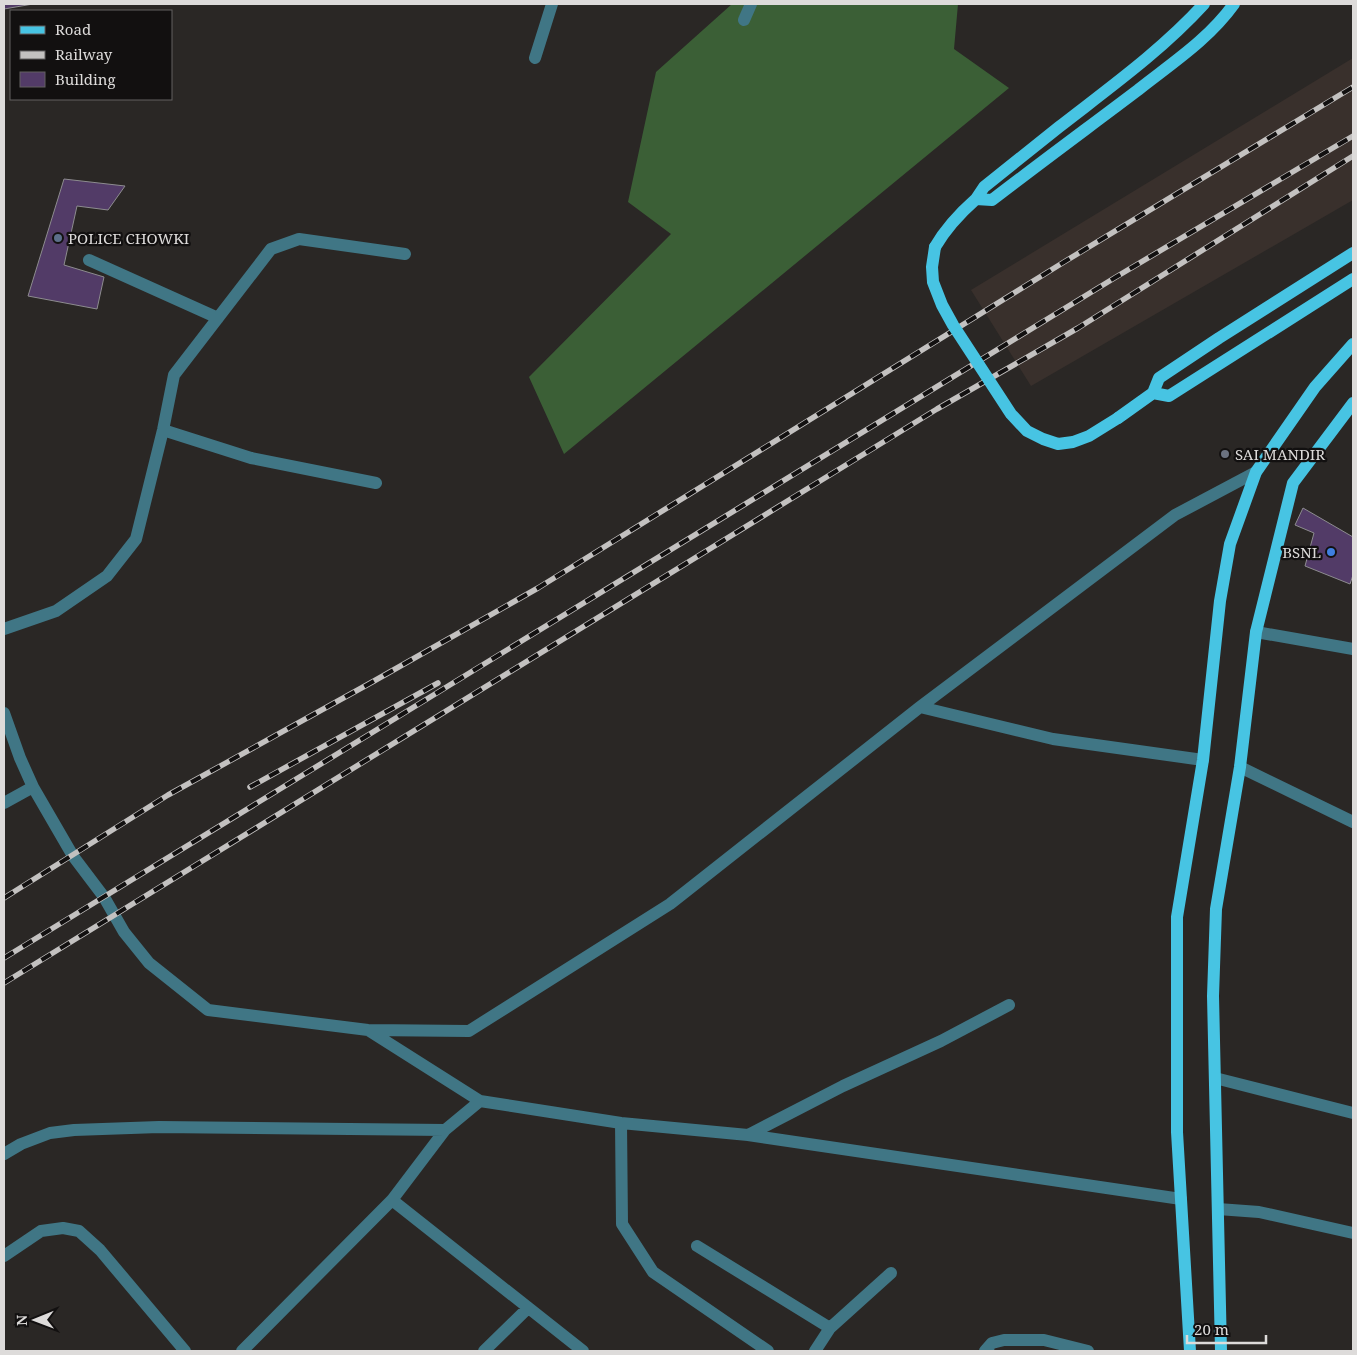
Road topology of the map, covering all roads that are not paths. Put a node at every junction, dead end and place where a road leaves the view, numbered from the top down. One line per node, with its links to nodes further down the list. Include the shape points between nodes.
1 (552, 4): 6 (street)
2 (751, 4): 5 (street)
3 (1204, 4): 7 (main road, via 1171,38 984,187)
4 (1234, 4): 7 (main road, via 1182,58 992,200)
5 (744, 20)
6 (535, 58)
7 (976, 200): 14 (main road, bridge, via 954,219 935,247 933,282 953,326 1011,414 1027,431 1043,439 1058,444 1073,442 1089,436)
8 (1353, 252): 14 (main road, via 1159,378)
9 (405, 254): 12 (street, via 299,239 271,249)
10 (89, 260): 12 (street)
11 (1353, 279): 14 (main road, via 1169,396)
12 (218, 318): 16 (street, via 174,375)
13 (1353, 344): 17 (main road, via 1315,387)
14 (1153, 393)
15 (1353, 403): 20 (main road, via 1293,483)
16 (163, 430): 18 (street, via 251,458); 19 (street, via 136,539 107,576 56,611)
17 (1256, 472): 22 (street, via 1175,515); 24 (main road, via 1230,544 1220,601)
18 (376, 483)
19 (4, 629)
20 (1256, 632): 21 (street); 25 (main road)
21 (1353, 649)
22 (920, 707): 24 (street, via 1052,739); 30 (street, via 670,904 468,1032)
23 (4, 713): 26 (street)
24 (1203, 760): 38 (main road, via 1178,917 1177,1123)
25 (1240, 767): 28 (street); 31 (main road, via 1216,909)
26 (33, 788): 27 (street); 30 (street, via 73,856 148,963 208,1010)
27 (4, 803)
28 (1353, 822)
29 (1009, 1006): 36 (street)
30 (368, 1030): 32 (street)
31 (1215, 1078): 33 (street); 40 (main road)
32 (480, 1101): 34 (street); 35 (street)
33 (1353, 1113)
34 (621, 1123): 36 (street); 51 (street, via 622,1224 653,1272)
35 (445, 1130): 37 (street, via 74,1130 50,1133); 39 (street)
36 (748, 1134): 38 (street)
37 (4, 1154)
38 (1181, 1199): 55 (main road)
39 (392, 1200): 45 (street); 48 (street)
40 (1218, 1209): 41 (street, via 1259,1212); 56 (main road)
41 (1353, 1232)
42 (697, 1246): 46 (street)
43 (4, 1256): 47 (street, via 41,1231 63,1228 80,1231 100,1250)
44 (891, 1274): 46 (street)
45 (528, 1308): 49 (street); 50 (street)
46 (830, 1328): 52 (street)
47 (185, 1351)
48 (242, 1351)
49 (484, 1351)
50 (583, 1351)
51 (768, 1351)
52 (815, 1351)
53 (985, 1351): 54 (street, via 992,1343 1004,1340 1044,1340)
54 (1088, 1351)
55 (1190, 1351)
56 (1221, 1351)

